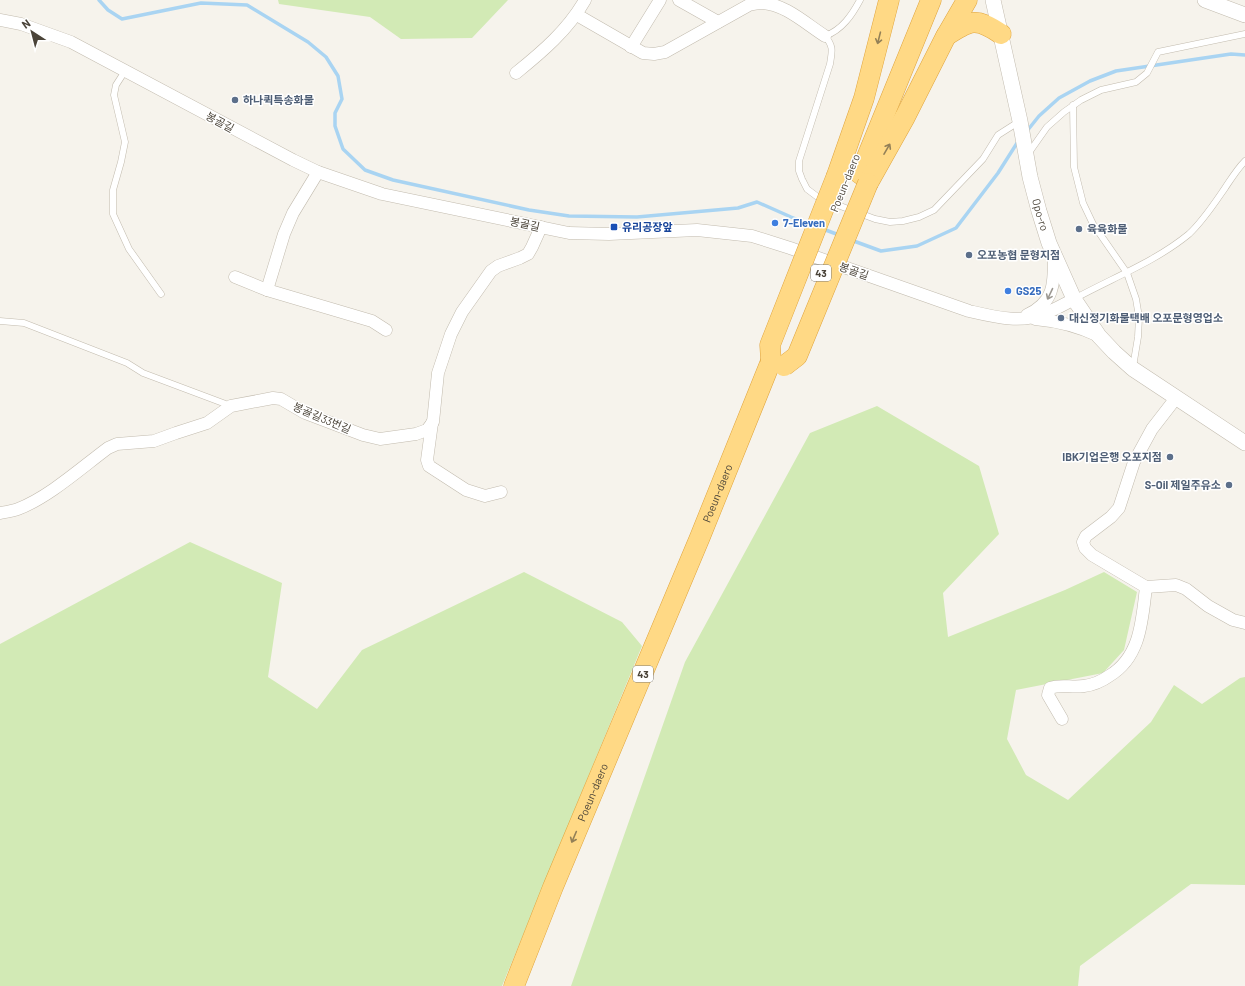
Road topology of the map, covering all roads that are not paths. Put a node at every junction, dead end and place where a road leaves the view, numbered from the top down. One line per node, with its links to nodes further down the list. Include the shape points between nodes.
1 (585, 0): 11 (street)
2 (660, 0): 19 (street)
3 (679, 0): 14 (street)
4 (860, 0): 17 (lane, via 843,25)
5 (889, 0): 27 (highway, one-way to 27, via 864,98)
6 (918, 0): 27 (highway, Poeun-daero)
7 (930, 0): 27 (highway, Poeun-daero)
8 (967, 0): 18 (highway)
9 (1205, 0): 12 (street)
10 (993, 1): 15 (street, Opo-ro)
11 (577, 14): 19 (street); 21 (street, via 559,36)
12 (1245, 15)
13 (0, 20): 20 (street, 봉골길, via 21,24 71,42)
14 (718, 22): 17 (street, via 749,5 761,3 786,10); 19 (street, via 665,52 643,53)
15 (1001, 34): 18 (highway, via 984,23 971,23 961,26); 23 (street, Opo-ro)
16 (1245, 34): 22 (lane, via 1158,52 1146,73 1136,82 1101,90)
17 (825, 36): 23 (lane, via 831,44 830,64 799,161 802,179 807,188 819,198 875,220 890,222 919,217 934,210 946,198 983,159 998,135)
18 (945, 38): 27 (highway, one-way to 18, via 905,117)
19 (631, 47)
20 (125, 71): 26 (street, 봉골길); 33 (lane, via 116,84 114,96 125,142 113,190 113,214 129,249)
21 (516, 72)
22 (1073, 105): 24 (lane); 30 (lane, via 1074,167 1083,203 1093,224)
23 (1020, 124): 24 (street, Opo-ro)
24 (1025, 151): 29 (street, Opo-ro, via 1039,211)
25 (1245, 161): 30 (lane, via 1209,212 1189,233)
26 (318, 172): 28 (street, 봉골길, via 382,194); 32 (street, via 293,213)
27 (853, 179): 39 (highway, bridge, via 796,356); 39 (highway, bridge, via 770,345)
28 (541, 227): 35 (street, 봉골길, via 589,234 697,230 752,236 969,311 998,318); 43 (street, via 528,254 491,271 462,312 450,334 438,373)
29 (1054, 256): 34 (street, Opo-ro); 35 (street, one-way to 35, via 1052,293 1047,301)
30 (1127, 273): 34 (lane); 40 (lane, via 1139,317)
31 (235, 277): 32 (street)
32 (267, 290): 37 (street, via 372,321)
33 (162, 294)
34 (1074, 299): 35 (street, 봉골길, via 1045,314); 38 (street, Opo-ro)
35 (1025, 318): 38 (street, via 1063,322)
36 (0, 321): 42 (lane, via 24,323 127,363 143,373)
37 (386, 330)
38 (1099, 336): 40 (street, Opo-ro)
39 (778, 363): 50 (highway, Poeun-daero / 43, one-way to 50, via 700,537); 51 (highway, Poeun-daero / 43)
40 (1133, 369): 41 (street, Opo-ro)
41 (1176, 398): 44 (street, Opo-ro); 47 (street, via 1152,429 1134,462 1118,508 1111,517 1086,536 1083,542 1092,555)
42 (231, 406): 43 (street, 봉골길33번길, via 273,398 312,416 380,439 416,434 427,430); 46 (street, 봉골길33번길, via 207,423 154,441 116,444 32,503)
43 (433, 422): 45 (street, via 427,460 429,466 466,490 485,496)
44 (1245, 443)
45 (501, 492)
46 (0, 514)
47 (1146, 587): 48 (street, via 1176,585 1186,589 1208,606); 49 (street, via 1142,624 1136,647 1128,661 1118,671 1102,680 1084,686 1050,688 1048,695)
48 (1245, 623)
49 (1062, 719)
50 (514, 986)
51 (528, 986)

